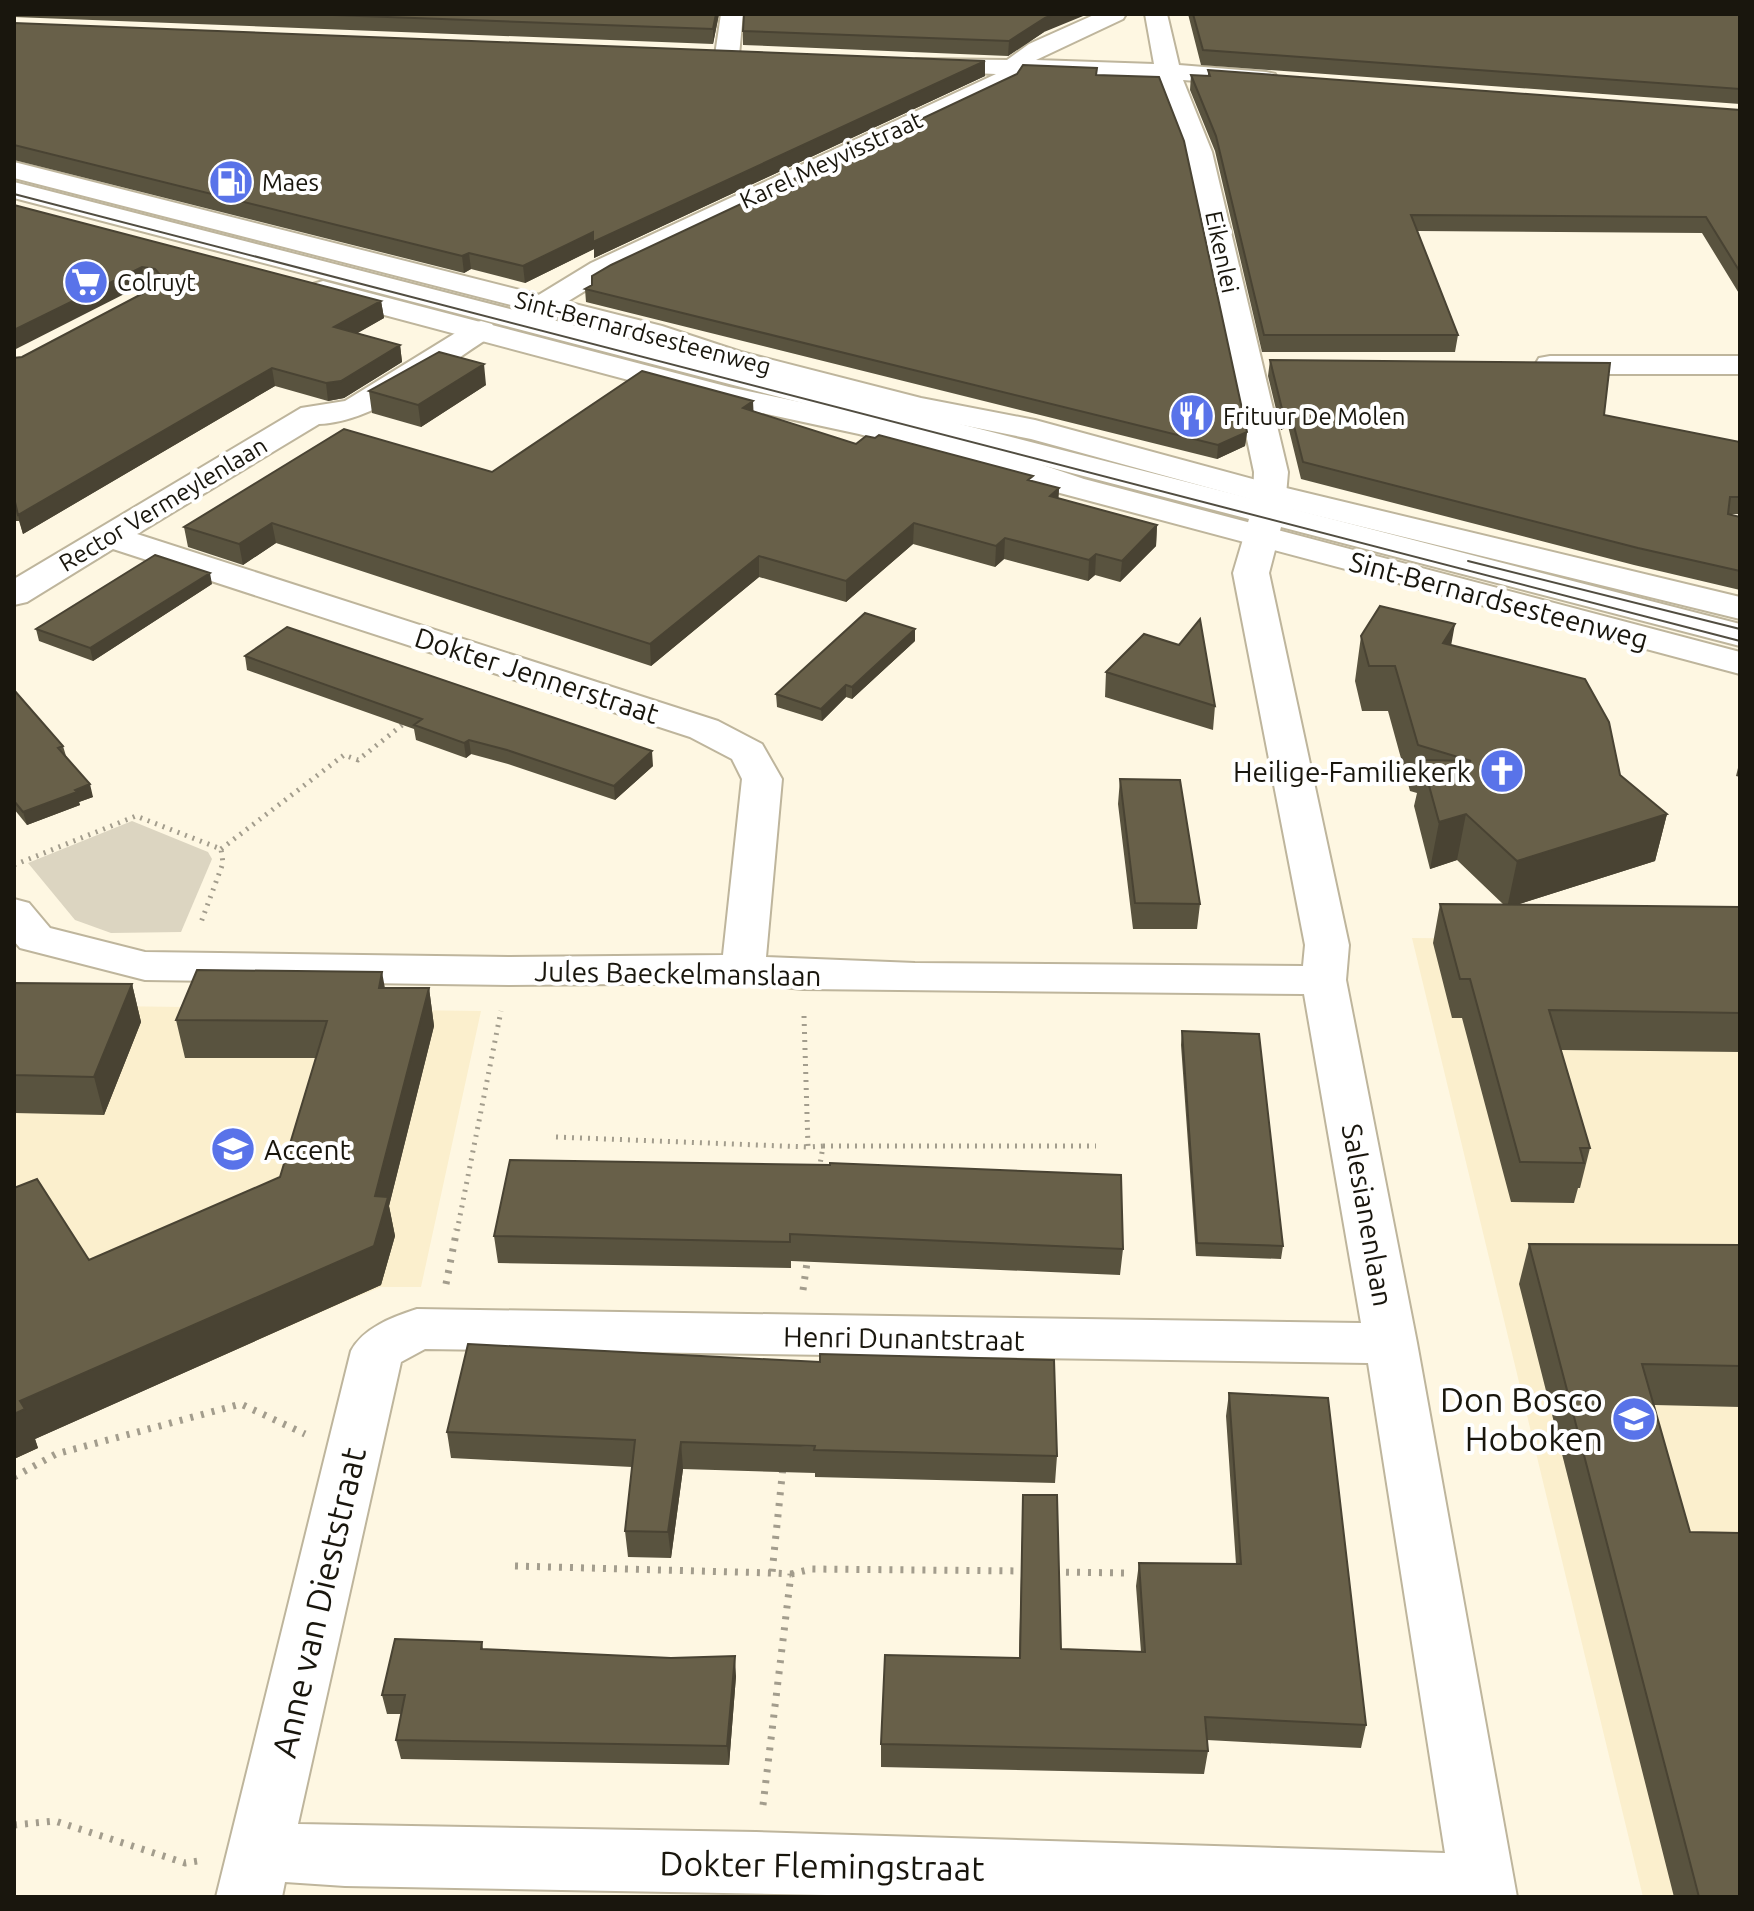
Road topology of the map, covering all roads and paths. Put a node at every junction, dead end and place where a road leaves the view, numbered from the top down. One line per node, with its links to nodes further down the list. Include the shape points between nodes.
1 (732, 14): 4 (street, via 719,54)
2 (1115, 14): 6 (street, Karel Meyvisstraat)
3 (1156, 14): 7 (street, Eikenlei)
4 (758, 56)
5 (900, 62): 6 (street)
6 (1010, 67): 7 (street); 12 (street, Karel Meyvisstraat, via 1006,78 601,269)
7 (1168, 72): 8 (street); 16 (street, Eikenlei, via 1199,152)
8 (1284, 81)
9 (14, 170): 12 (street, Sint-Bernardsesteenweg)
10 (14, 190): 22 (street)
11 (14, 209): 13 (street, Sint-Bernardsesteenweg, via 203,263)
12 (542, 305): 22 (street, Sint-Bernardsesteenweg, via 949,414 1035,430)
13 (445, 320): 14 (street, Sint-Bernardsesteenweg); 15 (street, Rector Vermeylenlaan)
14 (481, 330): 18 (street, Rector Vermeylenlaan); 22 (street, Sint-Bernardsesteenweg, via 726,396)
15 (386, 356): 18 (street); 21 (street, Rector Vermeylenlaan, via 317,399)
16 (1246, 364): 17 (street); 22 (street, Eikenlei, via 1271,472)
17 (1278, 364)
18 (424, 365): 21 (street, Rector Vermeylenlaan, via 356,408)
19 (1517, 365): 20 (street)
20 (1740, 365)
21 (312, 415): 23 (street, Rector Vermeylenlaan)
22 (1266, 515): 25 (street, Sint-Bernardsesteenweg); 26 (street); 27 (street, Sint-Bernardsesteenweg); 36 (street, Salesianenlaan, via 1251,573 1327,945)
23 (111, 537): 24 (street, Rector Vermeylenlaan); 33 (street, Dokter Jennerstraat, via 704,729 748,752 762,779)
24 (19, 586)
25 (1740, 608)
26 (1740, 635)
27 (1740, 663)
28 (417, 714): 29 (path, via 358,760 344,755)
29 (221, 849): 30 (path, via 136,816); 32 (path, via 223,863)
30 (14, 865)
31 (24, 925): 32 (street, Jules Baeckelmanslaan, via 145,966)
32 (184, 967): 34 (street, Jules Baeckelmanslaan)
33 (746, 969): 34 (street, Jules Baeckelmanslaan); 35 (street, Jules Baeckelmanslaan)
34 (509, 971): 43 (path)
35 (803, 975): 36 (street, Jules Baeckelmanslaan); 40 (path)
36 (1324, 980): 45 (street, Salesianenlaan)
37 (556, 1137): 40 (path)
38 (823, 1146): 39 (path); 40 (path); 41 (path)
39 (1096, 1146)
40 (808, 1147)
41 (819, 1176)
42 (809, 1249): 44 (path)
43 (427, 1329): 44 (street, Henri Dunantstraat); 57 (street, Anne van Dieststraat, via 377,1351)
44 (797, 1337): 45 (street, Henri Dunantstraat)
45 (1391, 1343): 58 (street, Salesianenlaan)
46 (306, 1435): 48 (path, via 241,1404 56,1454)
47 (783, 1463): 52 (path)
48 (14, 1477)
49 (515, 1566): 52 (path)
50 (1032, 1572): 54 (path, via 812,1569)
51 (1047, 1572): 53 (path)
52 (772, 1573): 54 (path)
53 (1126, 1573)
54 (791, 1574): 56 (path)
55 (14, 1825): 57 (path, via 55,1821 185,1863)
56 (756, 1862): 57 (street, Dokter Flemingstraat, via 345,1857); 58 (street, Dokter Flemingstraat)
57 (254, 1874)
58 (1483, 1890)

